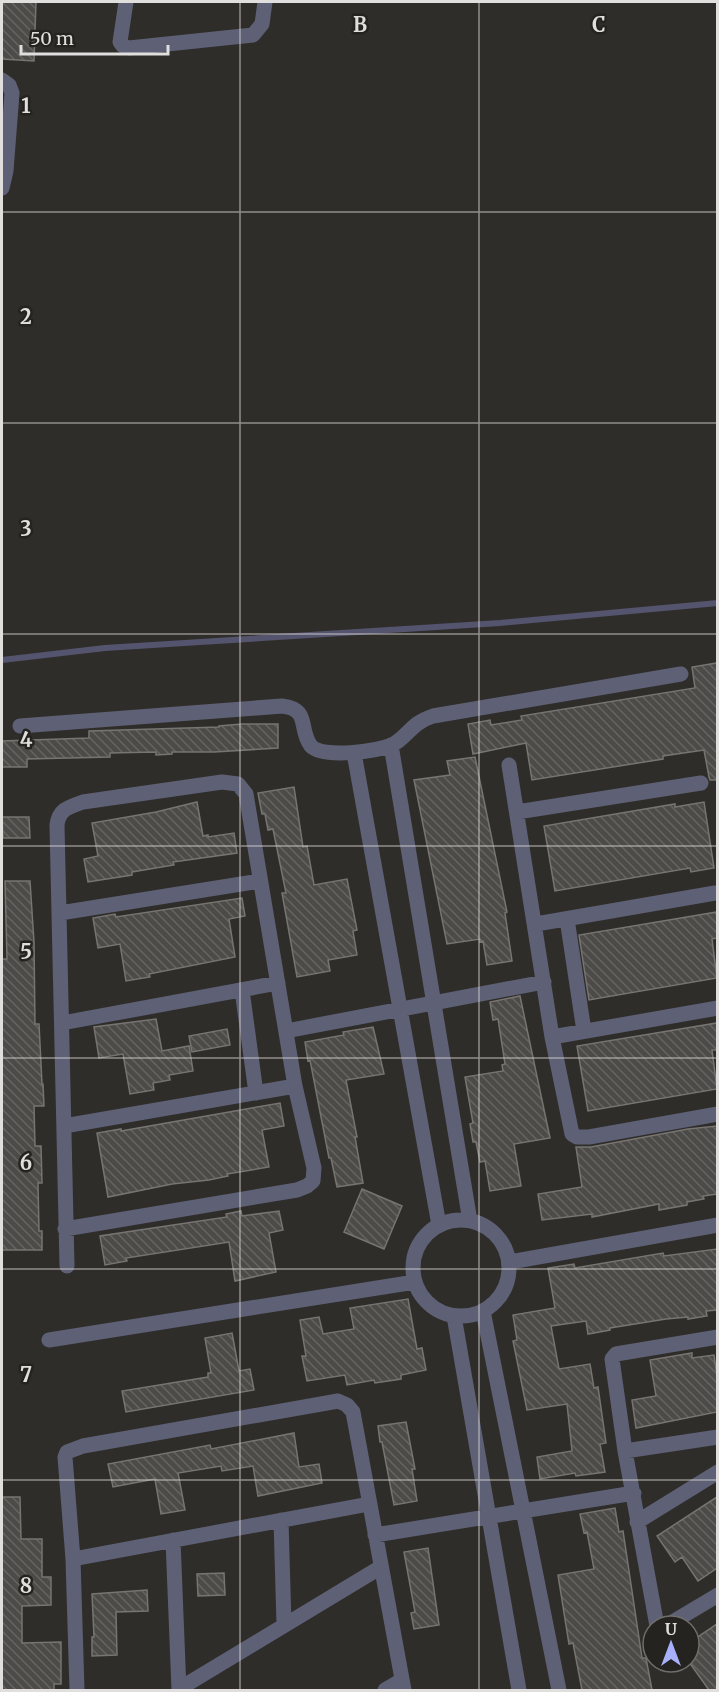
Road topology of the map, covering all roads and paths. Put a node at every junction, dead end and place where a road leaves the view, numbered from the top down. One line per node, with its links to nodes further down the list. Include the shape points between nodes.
1 (126, 2): 2 (street, via 120,42 129,48 253,35 262,24)
2 (265, 2)
3 (2, 80): 4 (street, via 12,93)
4 (4, 171): 5 (street)
5 (2, 188)
6 (681, 674): 8 (street, via 433,716)
7 (20, 726): 9 (street, via 282,706 299,712 309,744 316,750)
8 (391, 745): 9 (street); 21 (street)
9 (354, 753): 22 (street)
10 (509, 765): 12 (street)
11 (701, 783): 12 (street)
12 (517, 812): 17 (street)
13 (260, 881): 15 (street); 15 (street, via 246,794 238,784 222,782 83,801 58,817); 19 (street)
14 (715, 893): 16 (street)
15 (60, 913): 24 (street)
16 (567, 919): 17 (street); 26 (street)
17 (536, 924): 18 (street)
18 (544, 982): 21 (street); 27 (street)
19 (278, 983): 20 (street); 25 (street)
20 (242, 990): 24 (street); 29 (street)
21 (434, 1002): 22 (street); 32 (street)
22 (400, 1008): 25 (street); 33 (street)
23 (717, 1008): 26 (street)
24 (62, 1023): 31 (street)
25 (286, 1031): 28 (street)
26 (584, 1031): 27 (street)
27 (552, 1037): 30 (street, via 573,1135 589,1137)
28 (295, 1086): 29 (street); 35 (street, via 314,1168 313,1181 307,1186)
29 (256, 1093): 31 (street)
30 (717, 1114)
31 (64, 1126): 35 (street)
32 (470, 1221): 33 (street, via 454,1220); 36 (street, via 482,1224 501,1239)
33 (439, 1225): 38 (street, via 417,1250)
34 (717, 1225): 36 (street)
35 (65, 1229): 37 (street)
36 (510, 1262): 39 (street, via 508,1282 498,1299)
37 (67, 1266)
38 (415, 1282): 40 (street, via 429,1305); 42 (street)
39 (483, 1311): 40 (street); 48 (street)
40 (454, 1316): 49 (street)
41 (717, 1337): 44 (street, via 616,1354 612,1359)
42 (49, 1340)
43 (717, 1437): 44 (street)
44 (625, 1451): 46 (street)
45 (717, 1472): 51 (street)
46 (634, 1493): 48 (street); 51 (street)
47 (369, 1504): 50 (street); 52 (street); 54 (street, via 352,1412 343,1402 83,1446 67,1452 65,1457)
48 (524, 1510): 49 (street); 65 (street)
49 (490, 1516): 52 (street); 64 (street)
50 (281, 1520): 53 (street); 59 (street)
51 (637, 1522): 57 (street)
52 (375, 1535): 55 (street)
53 (173, 1540): 54 (street); 62 (street)
54 (73, 1559): 61 (street)
55 (381, 1567): 59 (street); 60 (street)
56 (717, 1595): 58 (street)
57 (655, 1614)
58 (686, 1614)
59 (284, 1625): 62 (street)
60 (403, 1685): 63 (street)
61 (77, 1690)
62 (179, 1690)
63 (385, 1690)
64 (519, 1690)
65 (559, 1690)

